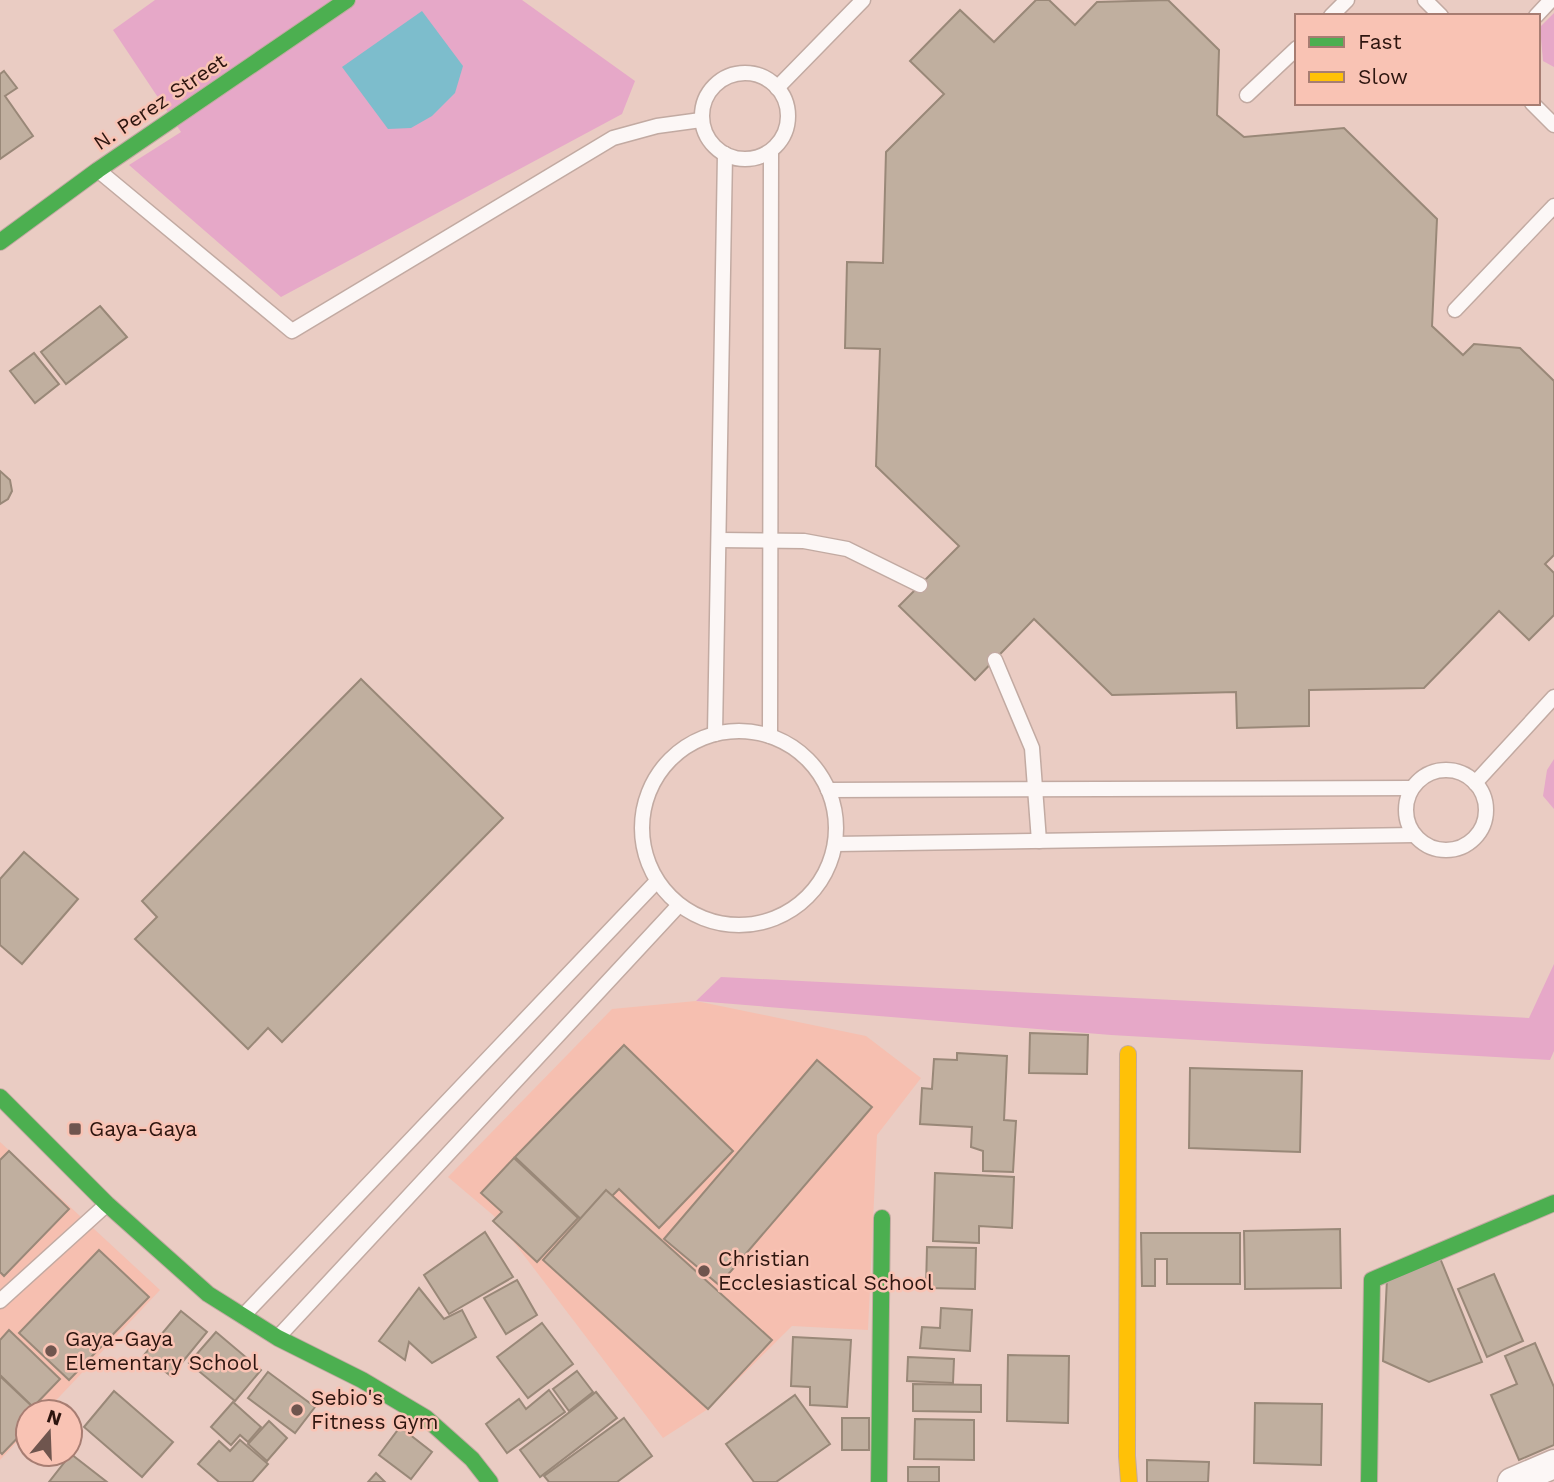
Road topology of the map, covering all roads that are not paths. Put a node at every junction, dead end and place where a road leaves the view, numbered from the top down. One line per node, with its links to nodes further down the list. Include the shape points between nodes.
1 (347, 0): 17 (street, N. Perez Street)
2 (863, 0): 10 (lane)
3 (1347, 0): 6 (lane)
4 (1424, 0): 7 (lane)
5 (1551, 0): 8 (lane)
6 (1333, 14)
7 (1439, 14)
8 (1538, 14)
9 (1295, 50): 11 (lane)
10 (777, 88): 13 (lane, via 754,74 727,77 708,94); 15 (lane, via 788,114 781,141)
11 (1247, 95)
12 (1534, 105): 14 (lane)
13 (701, 120): 16 (lane, via 713,146); 17 (lane, via 613,138 292,331)
14 (1554, 125)
15 (771, 151): 16 (lane, via 748,159); 21 (lane)
16 (725, 154): 22 (lane)
17 (98, 170): 19 (street, N. Perez Street)
18 (1554, 206): 20 (lane)
19 (0, 242)
20 (1455, 310)
21 (770, 538): 22 (lane); 23 (lane, via 847,549); 27 (lane)
22 (719, 540): 26 (lane)
23 (920, 585)
24 (995, 660): 30 (lane, via 1032,748)
25 (1554, 697): 28 (lane)
26 (715, 734): 27 (lane, via 742,731); 35 (lane, via 687,746 663,766 648,792 641,822 644,853)
27 (770, 736): 31 (lane, via 794,748 814,767)
28 (1475, 783): 29 (lane, via 1442,770 1430,773); 32 (lane, via 1483,794 1486,819 1472,841 1449,851 1424,844)
29 (1412, 788): 30 (lane); 32 (lane, via 1406,812)
30 (1036, 789): 31 (lane); 33 (lane)
31 (828, 790): 34 (lane)
32 (1414, 835): 33 (lane)
33 (1039, 841): 34 (lane)
34 (835, 844): 36 (lane, via 824,875 803,901 775,919 741,925 708,921)
35 (657, 881): 36 (lane); 43 (lane)
36 (679, 905): 44 (lane)
37 (1128, 1054): 48 (street)
38 (0, 1097): 40 (street)
39 (1554, 1203): 49 (street, via 1372,1280)
40 (107, 1204): 42 (lane); 43 (street, via 192,1282)
41 (882, 1219): 47 (street)
42 (0, 1301)
43 (242, 1316): 44 (street)
44 (278, 1338): 46 (street, via 426,1418)
45 (1554, 1464): 50 (street)
46 (491, 1482)
47 (879, 1482)
48 (1129, 1482)
49 (1369, 1482)
50 (1512, 1482)

